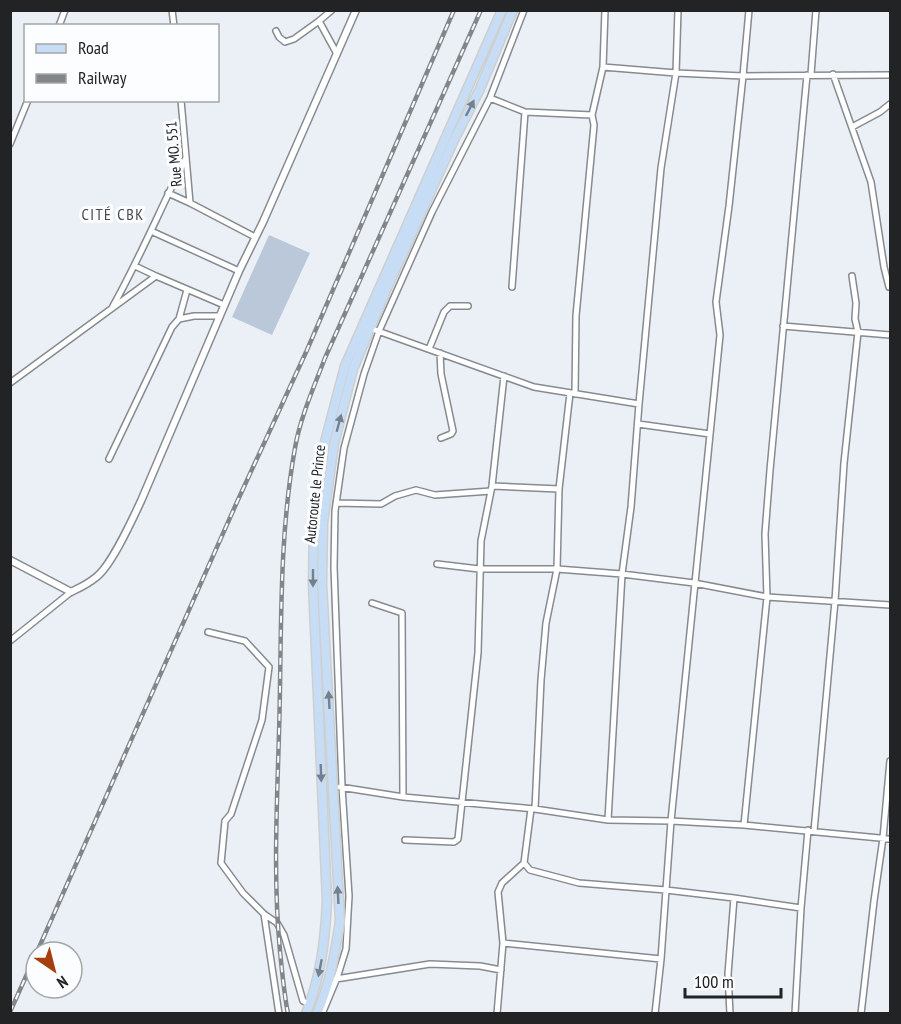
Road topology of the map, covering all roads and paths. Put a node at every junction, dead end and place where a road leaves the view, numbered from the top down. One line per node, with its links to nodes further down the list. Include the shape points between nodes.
1 (332, 10): 10 (street)
2 (356, 10): 12 (street)
3 (502, 10): 96 (main road, Autoroute le Prince, one-way to 96, via 345,366 325,442 314,522 313,584 327,901 324,945)
4 (513, 10): 30 (main road, Autoroute le Prince, one-way to 4)
5 (524, 10): 19 (street)
6 (605, 10): 13 (street)
7 (678, 10): 14 (street)
8 (748, 10): 18 (street)
9 (816, 10): 15 (street)
10 (319, 21): 11 (street, via 285,42); 12 (street)
11 (276, 31)
12 (337, 54): 32 (street)
13 (603, 67): 14 (street); 24 (street)
14 (676, 73): 18 (street); 54 (street, via 661,168)
15 (809, 74): 16 (street); 18 (street); 45 (street)
16 (833, 75): 17 (street); 25 (street)
17 (891, 75)
18 (743, 76): 56 (street, via 716,302 720,335)
19 (490, 98): 23 (street); 30 (street)
20 (27, 102): 26 (street)
21 (181, 102): 27 (street, Rue MO. 551)
22 (891, 104): 25 (street)
23 (525, 112): 24 (street); 37 (street)
24 (592, 115): 53 (street)
25 (852, 127): 38 (street, via 871,182)
26 (10, 144)
27 (187, 157): 28 (street); 29 (street, Rue MO. 551)
28 (168, 193): 29 (street); 31 (street)
29 (190, 203): 32 (street, Rue MO. 551)
30 (427, 210): 46 (main road, Autoroute le Prince)
31 (151, 231): 33 (street); 34 (street)
32 (255, 237): 34 (street)
33 (135, 266): 35 (street); 42 (street)
34 (239, 271): 40 (street)
35 (156, 276): 39 (street); 42 (street)
36 (852, 276): 47 (street)
37 (512, 287)
38 (889, 287)
39 (187, 290): 40 (street); 44 (street)
40 (224, 305): 43 (street)
41 (468, 306): 49 (street, via 447,308)
42 (112, 309): 52 (street)
43 (220, 316): 44 (street); 68 (street, via 129,526 97,577)
44 (179, 319): 58 (street)
45 (783, 326): 47 (street); 69 (street, via 766,524)
46 (374, 330): 49 (street); 61 (street, via 344,448); 76 (main road, Autoroute le Prince, one-way to 46, via 322,584 323,523 334,444 354,369)
47 (858, 332): 48 (street); 70 (street)
48 (891, 335)
49 (429, 349): 50 (street)
50 (440, 353): 51 (street); 57 (street, via 453,431)
51 (504, 376): 53 (street, via 534,387); 59 (street)
52 (10, 383)
53 (573, 394): 54 (street); 60 (street)
54 (639, 404): 55 (street)
55 (638, 424): 56 (street); 66 (street)
56 (710, 434): 67 (street)
57 (441, 438)
58 (109, 459)
59 (491, 489): 60 (street); 61 (street, via 435,495 416,490 381,504); 64 (street)
60 (559, 489): 65 (street)
61 (336, 503): 76 (street)
62 (10, 560): 68 (street)
63 (437, 564): 64 (street)
64 (479, 569): 65 (street); 78 (street, via 478,653)
65 (557, 569): 66 (street); 79 (street, via 540,680)
66 (622, 574): 67 (street); 80 (street)
67 (694, 583): 69 (street); 81 (street)
68 (70, 592): 74 (street)
69 (767, 597): 70 (street); 82 (street)
70 (835, 601): 72 (street); 83 (street)
71 (372, 603): 77 (street, via 402,613)
72 (891, 605)
73 (208, 632): 91 (street, via 245,641 269,667 262,720 231,814 225,821 221,863)
74 (10, 641)
75 (891, 761): 84 (street)
76 (338, 786): 77 (street); 95 (main road, Autoroute le Prince, via 340,921)
77 (403, 797): 78 (street)
78 (462, 803): 79 (street); 86 (street, via 458,839 454,842)
79 (533, 809): 80 (street); 87 (street)
80 (608, 820): 81 (street)
81 (671, 821): 82 (street); 88 (street)
82 (744, 825): 83 (street)
83 (811, 831): 84 (street); 90 (street)
84 (883, 838): 85 (street); 105 (street)
85 (891, 839)
86 (405, 840)
87 (524, 863): 88 (street, via 530,870 579,883); 92 (street, via 502,883 498,892)
88 (666, 890): 89 (street); 93 (street)
89 (734, 898): 90 (street); 103 (street, via 728,974)
90 (801, 908): 104 (street)
91 (264, 914): 96 (street, via 278,923 303,1001); 98 (street)
92 (503, 943): 93 (street); 94 (street)
93 (661, 959): 102 (street)
94 (501, 970): 95 (street, via 430,964); 97 (street)
95 (333, 979): 100 (main road, Autoroute le Prince); 101 (street)
96 (310, 1004): 99 (main road, Autoroute le Prince)
97 (498, 1013)
98 (279, 1014)
99 (306, 1014)
100 (317, 1014)
101 (322, 1014)
102 (655, 1014)
103 (730, 1014)
104 (795, 1014)
105 (861, 1014)

